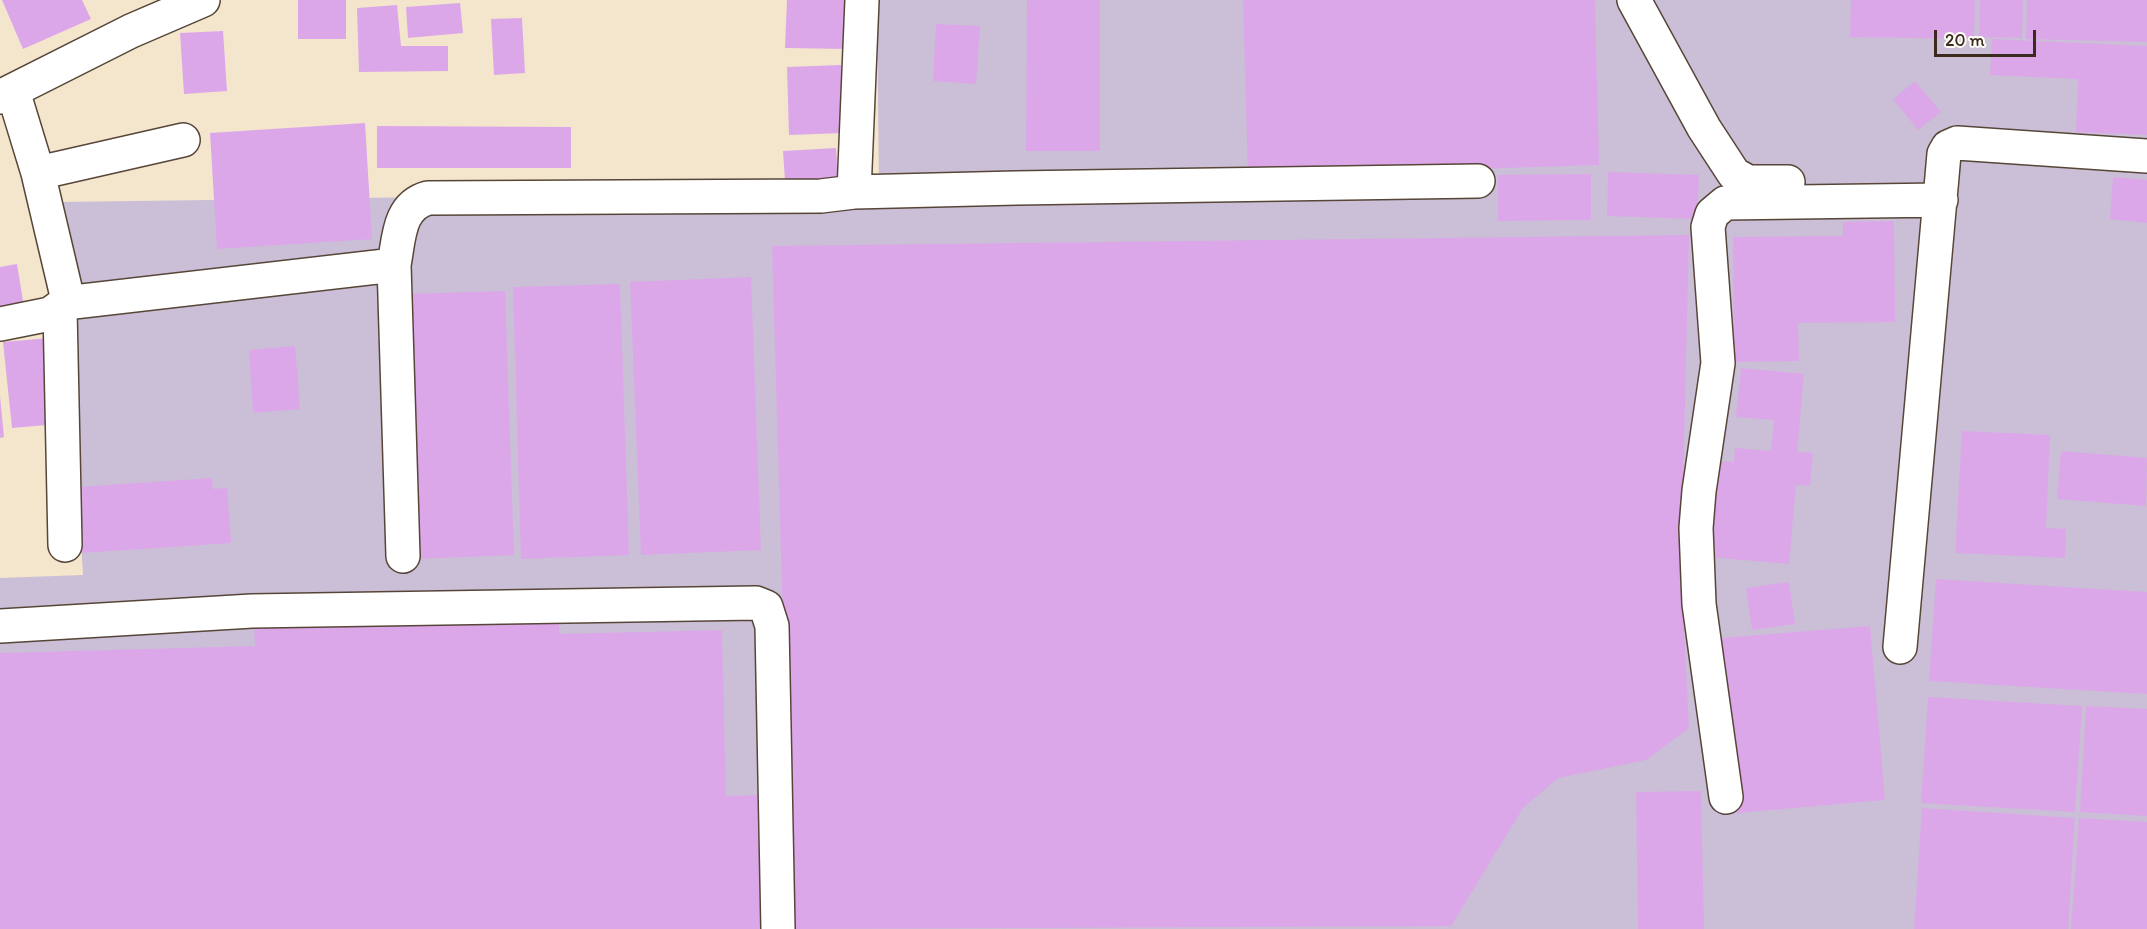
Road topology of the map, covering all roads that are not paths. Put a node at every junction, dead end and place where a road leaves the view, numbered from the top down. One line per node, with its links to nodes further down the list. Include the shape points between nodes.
1 (203, 0): 4 (street, via 131,30)
2 (862, 0): 10 (street)
3 (1634, 0): 9 (street, via 1704,128 1734,174 1748,182)
4 (7, 94): 7 (street)
5 (183, 140): 7 (street)
6 (2147, 156): 9 (street, via 1957,143 1944,154)
7 (38, 173): 12 (street, via 66,288)
8 (1478, 181): 10 (street)
9 (1942, 191): 17 (street); 18 (street, via 1725,203 1712,214 1708,226 1719,363 1696,528 1699,604)
10 (854, 192): 11 (street, via 821,196 428,198 406,211)
11 (394, 265): 12 (street); 15 (street)
12 (63, 306): 13 (street); 14 (street)
13 (0, 324)
14 (65, 545)
15 (403, 556)
16 (0, 626): 19 (street, via 252,611 756,603 766,607 772,626)
17 (1900, 647)
18 (1726, 797)
19 (778, 929)

